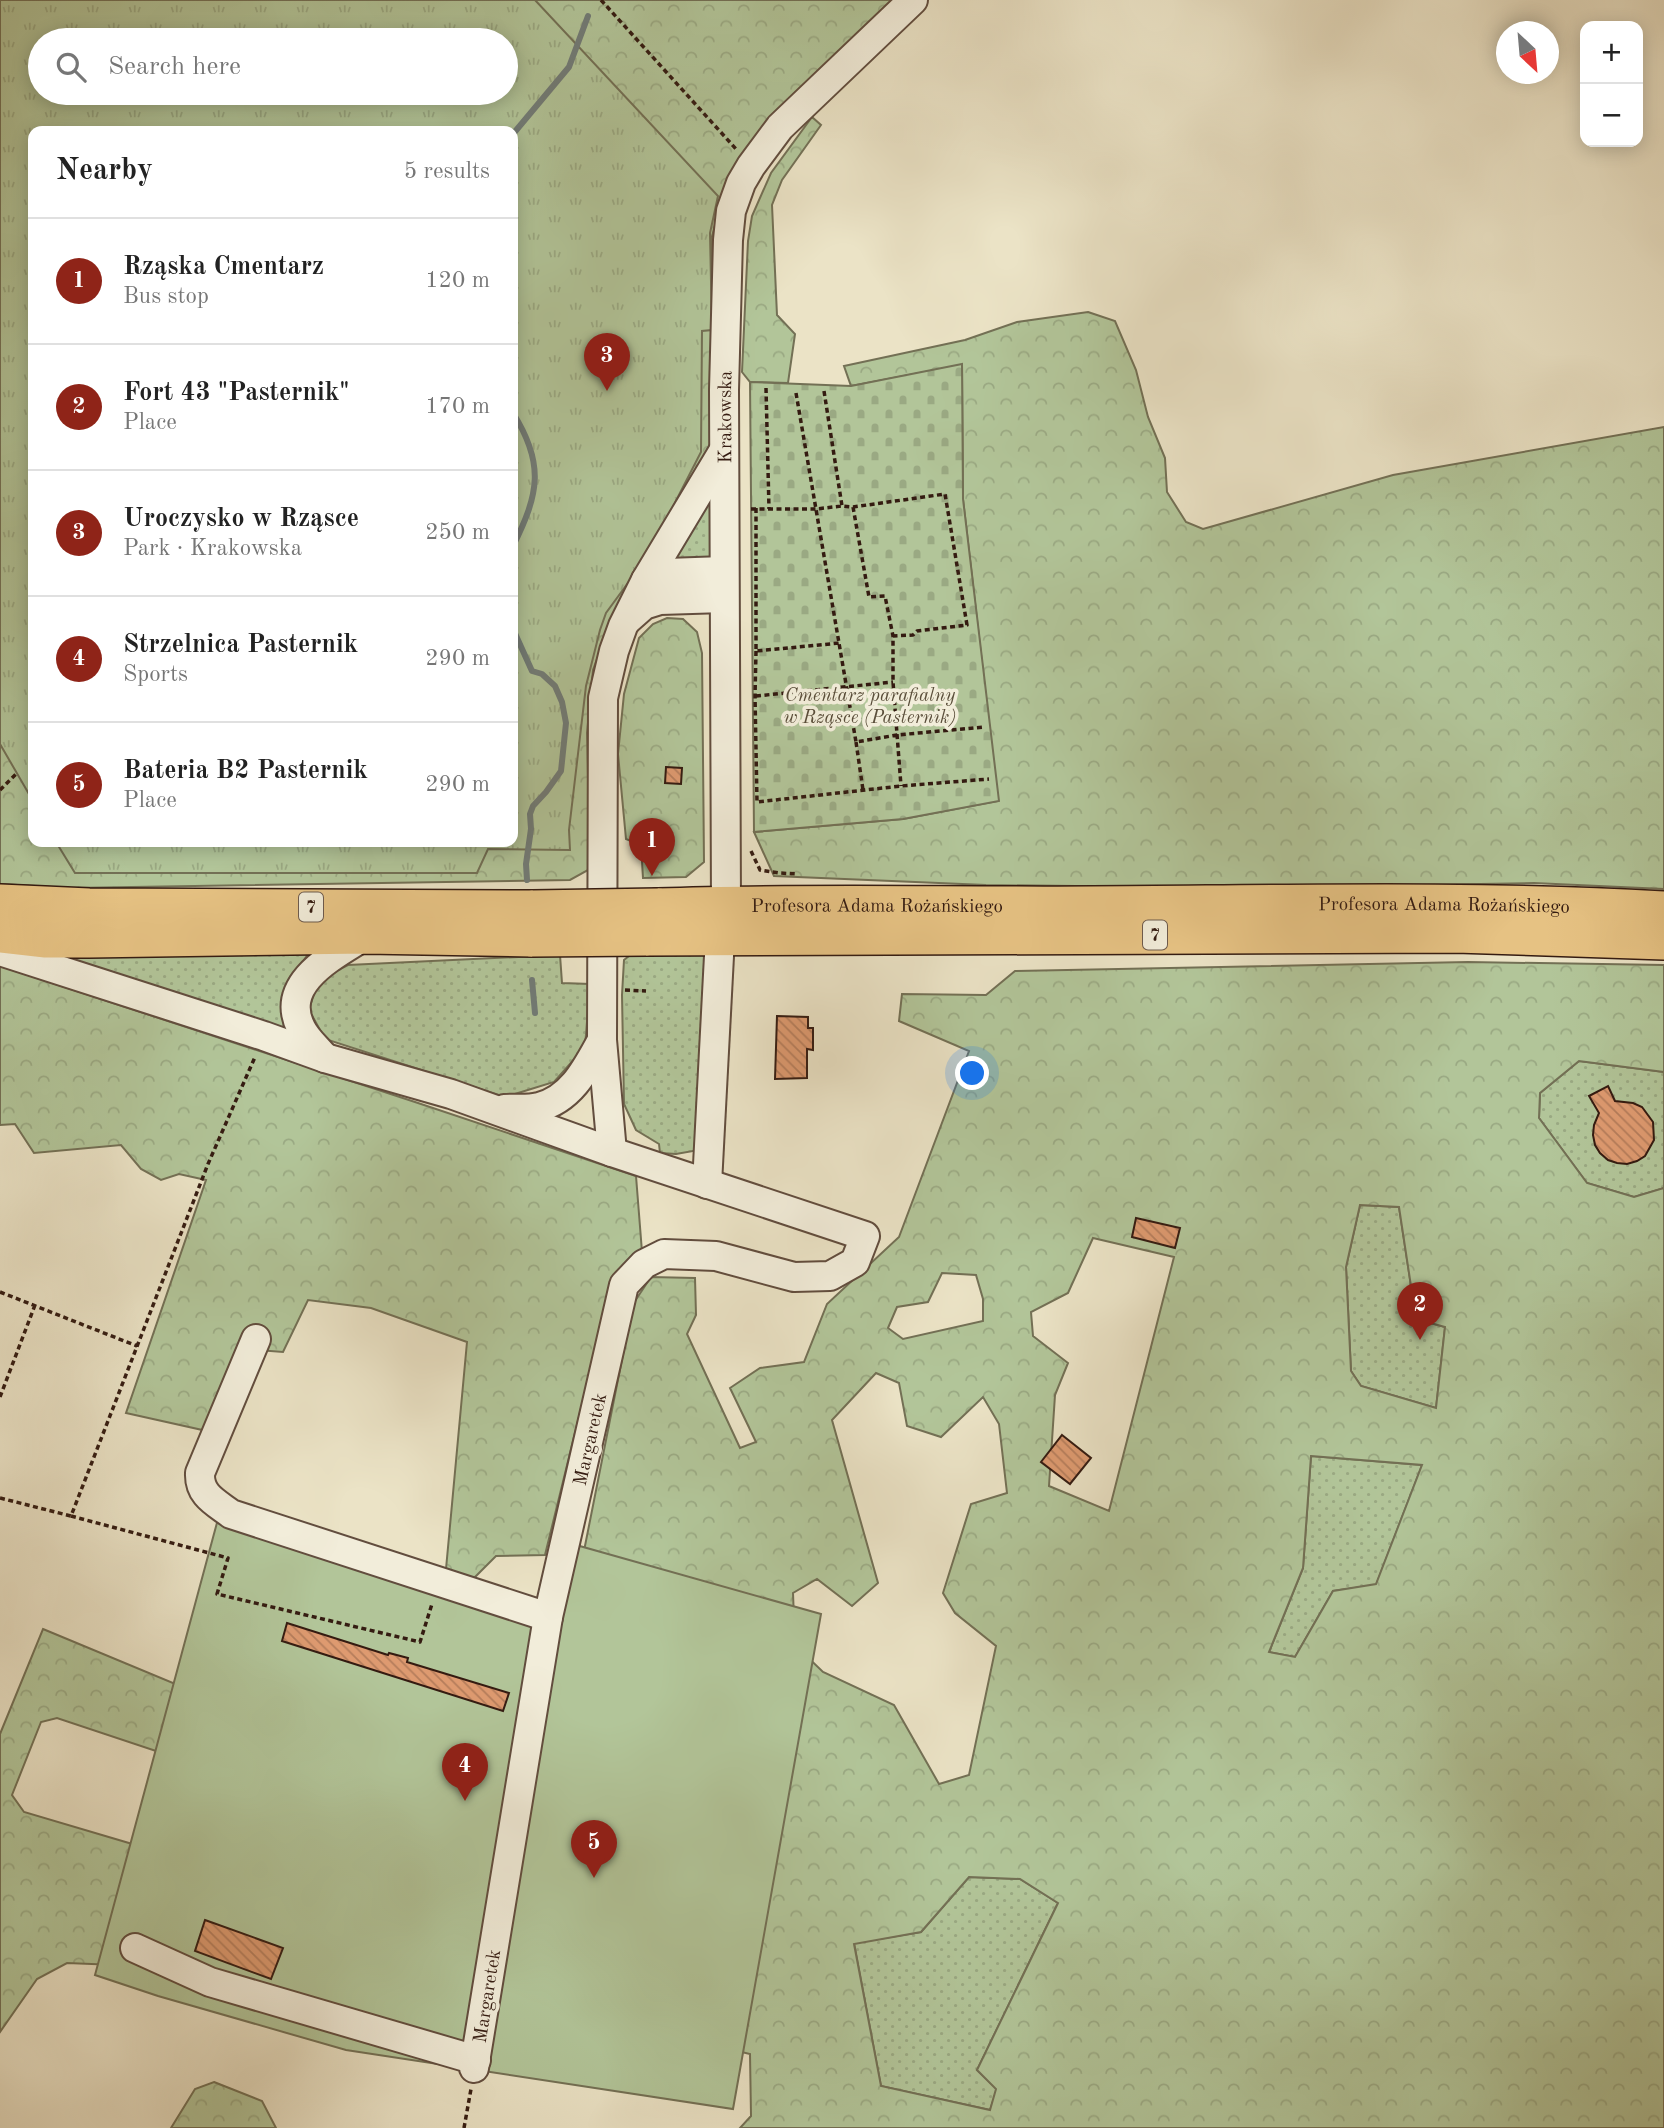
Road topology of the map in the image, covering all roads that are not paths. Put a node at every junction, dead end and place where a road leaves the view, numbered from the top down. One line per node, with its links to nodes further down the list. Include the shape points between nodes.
1 (913, 0): 2 (street, Krakowska, via 780,127 741,183 727,240)
2 (724, 449): 3 (street); 4 (street, Krakowska)
3 (646, 580): 4 (street, via 667,573); 5 (street)
4 (724, 584): 5 (street, via 645,605); 8 (street, Krakowska)
5 (627, 620): 14 (street, via 611,660 602,715)
6 (0, 903): 9 (main road, Profesora Adama Rożańskiego / 7)
7 (1664, 910): 8 (main road, Profesora Adama Rożańskiego / 7, via 1408,902 1106,905)
8 (723, 921): 9 (main road, Profesora Adama Rożańskiego / 7, bridge); 12 (main road, Profesora Adama Rożańskiego / 7); 18 (street, Krakowska)
9 (533, 923): 11 (main road, Profesora Adama Rożańskiego / 7)
10 (0, 934): 11 (main road, Profesora Adama Rożańskiego / 7, via 46,939)
11 (366, 935): 15 (street, via 318,967 298,994 295,1006 300,1027)
12 (1664, 941)
13 (0, 951): 15 (street, Margaretek)
14 (603, 1040): 16 (street, via 582,1077 556,1100 537,1107); 17 (street)
15 (325, 1058): 16 (street, Margaretek)
16 (493, 1109): 17 (street, Margaretek)
17 (612, 1152): 18 (street, Margaretek)
18 (707, 1184): 20 (street, Margaretek, via 865,1236 855,1262 831,1276 794,1277 716,1256 664,1254 644,1264 624,1285)
19 (256, 1339): 20 (street, via 200,1473 202,1490 231,1514)
20 (548, 1618): 21 (street, Margaretek, via 475,2064 210,1982)
21 (135, 1948)

